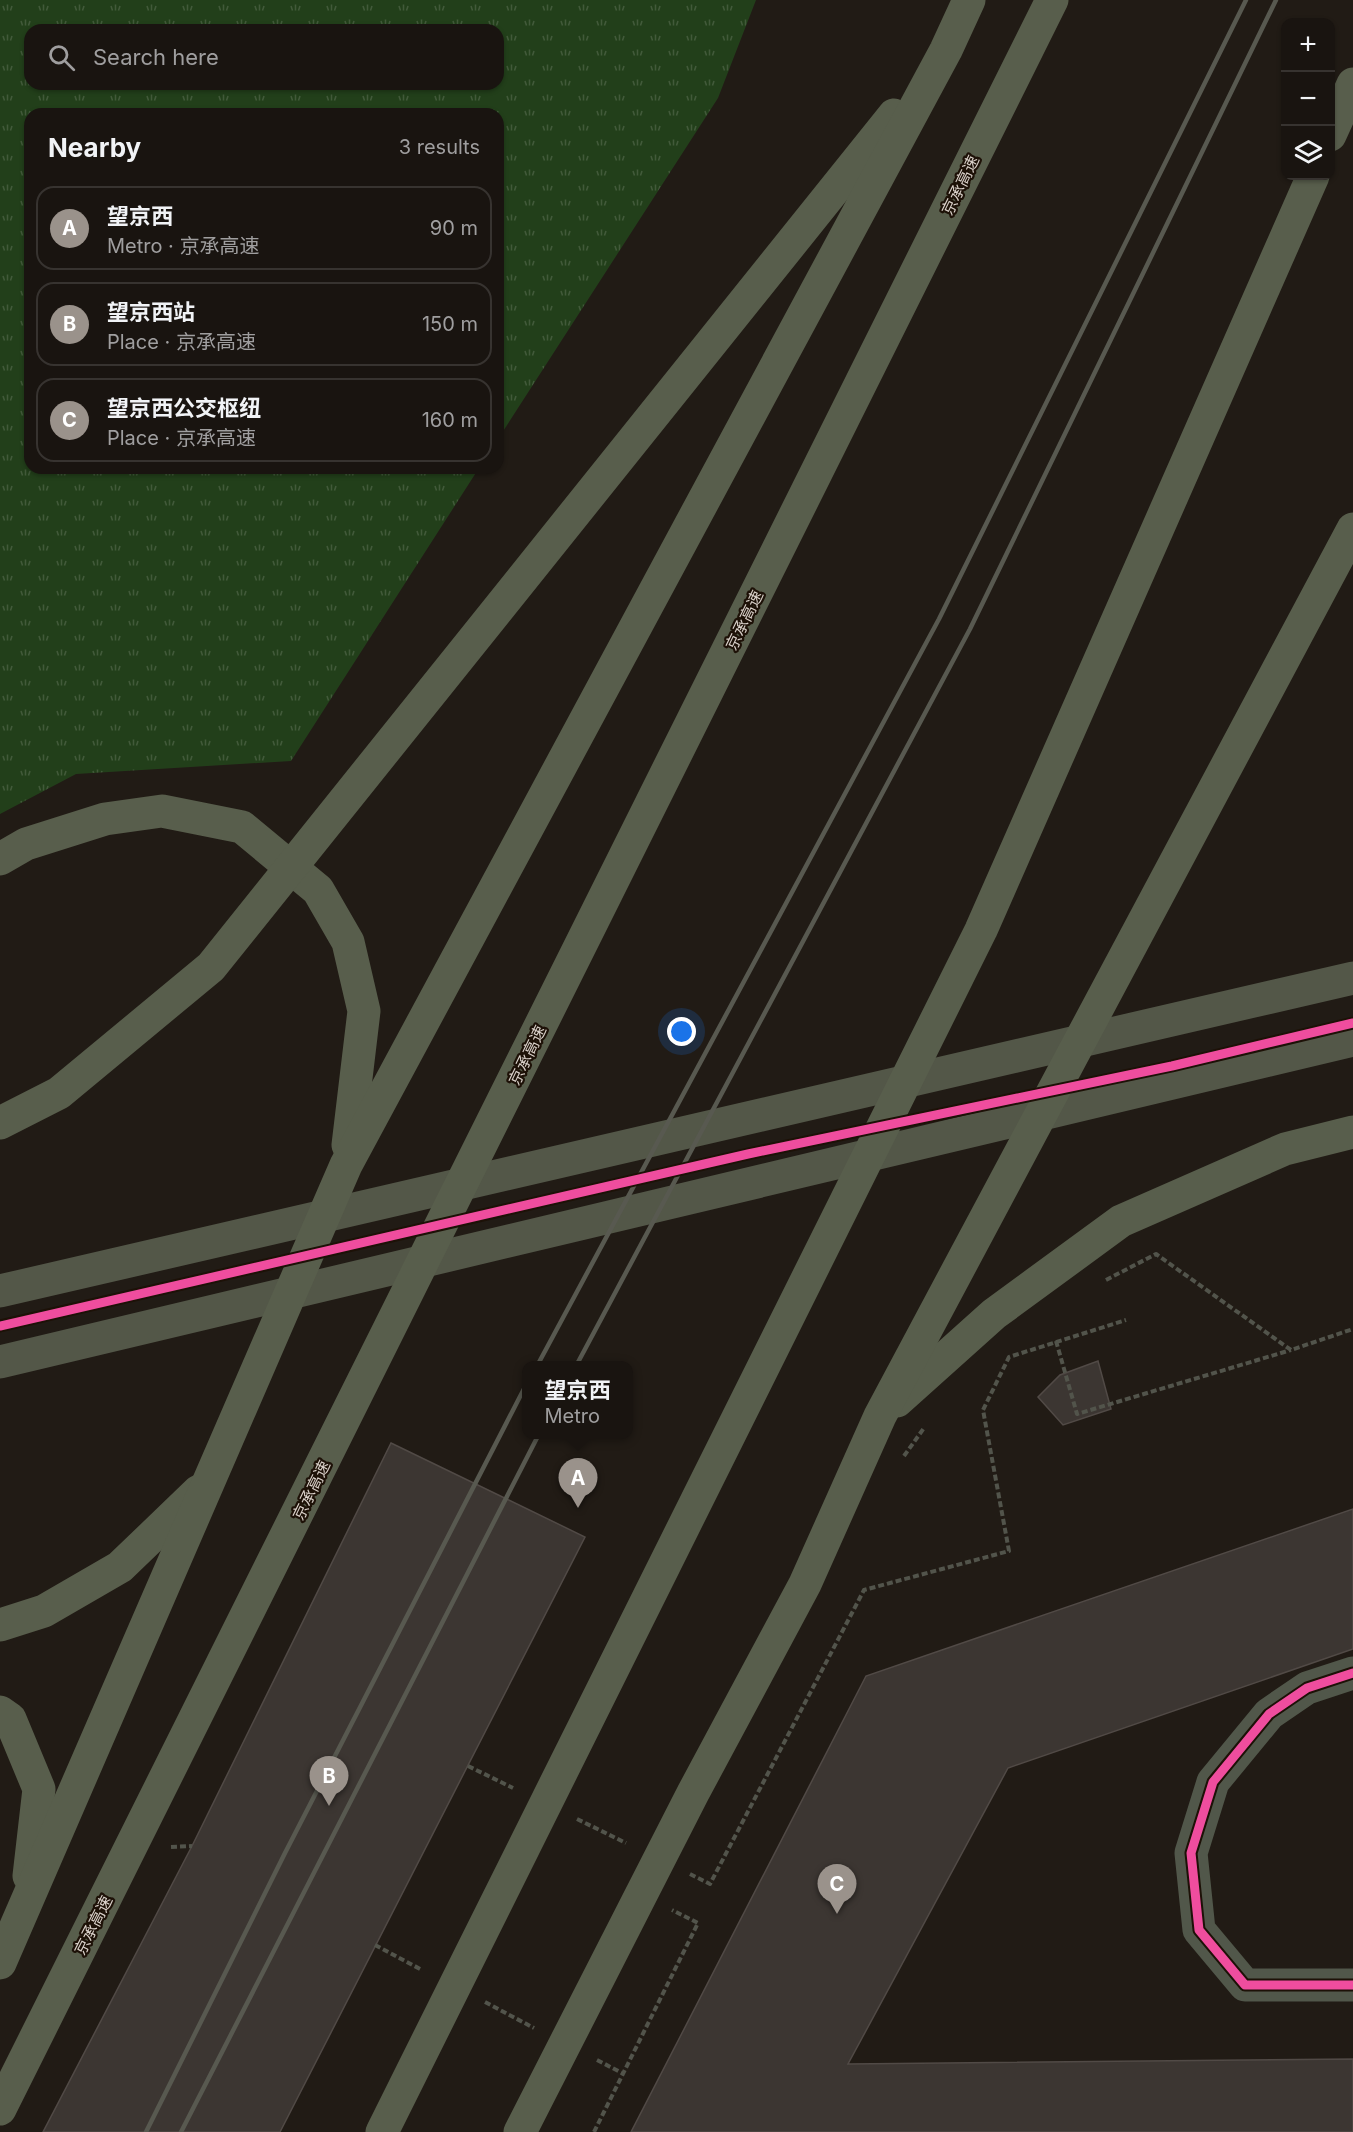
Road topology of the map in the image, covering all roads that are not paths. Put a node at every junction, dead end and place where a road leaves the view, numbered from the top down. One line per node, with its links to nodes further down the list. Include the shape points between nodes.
1 (969, 0): 3 (highway)
2 (1052, 0): 24 (highway, 京承高速)
3 (946, 50): 11 (highway, via 211,967 59,1093); 13 (highway)
4 (1353, 84): 5 (highway)
5 (1334, 126)
6 (1311, 180): 25 (highway, via 981,930)
7 (1353, 529): 16 (highway)
8 (0, 859): 13 (highway, via 26,844 105,819 162,811 242,827 318,890 348,942 364,1011)
9 (1353, 978): 14 (main road)
10 (1353, 1040): 15 (main road)
11 (0, 1122)
12 (1353, 1132): 16 (highway, via 1285,1149 1121,1221 994,1314)
13 (346, 1165): 17 (highway)
14 (0, 1291)
15 (0, 1362)
16 (880, 1416): 26 (highway, via 805,1584)
17 (209, 1482): 18 (highway, via 120,1567 44,1611); 21 (highway)
18 (0, 1625)
19 (1353, 1673): 23 (street, via 1307,1688 1269,1714 1213,1782 1191,1853 1199,1930 1245,1985)
20 (0, 1712): 21 (highway, via 10,1719 39,1789)
21 (26, 1908): 22 (highway)
22 (0, 1963)
23 (1353, 1985)
24 (0, 2109)
25 (382, 2132)
26 (520, 2132)

